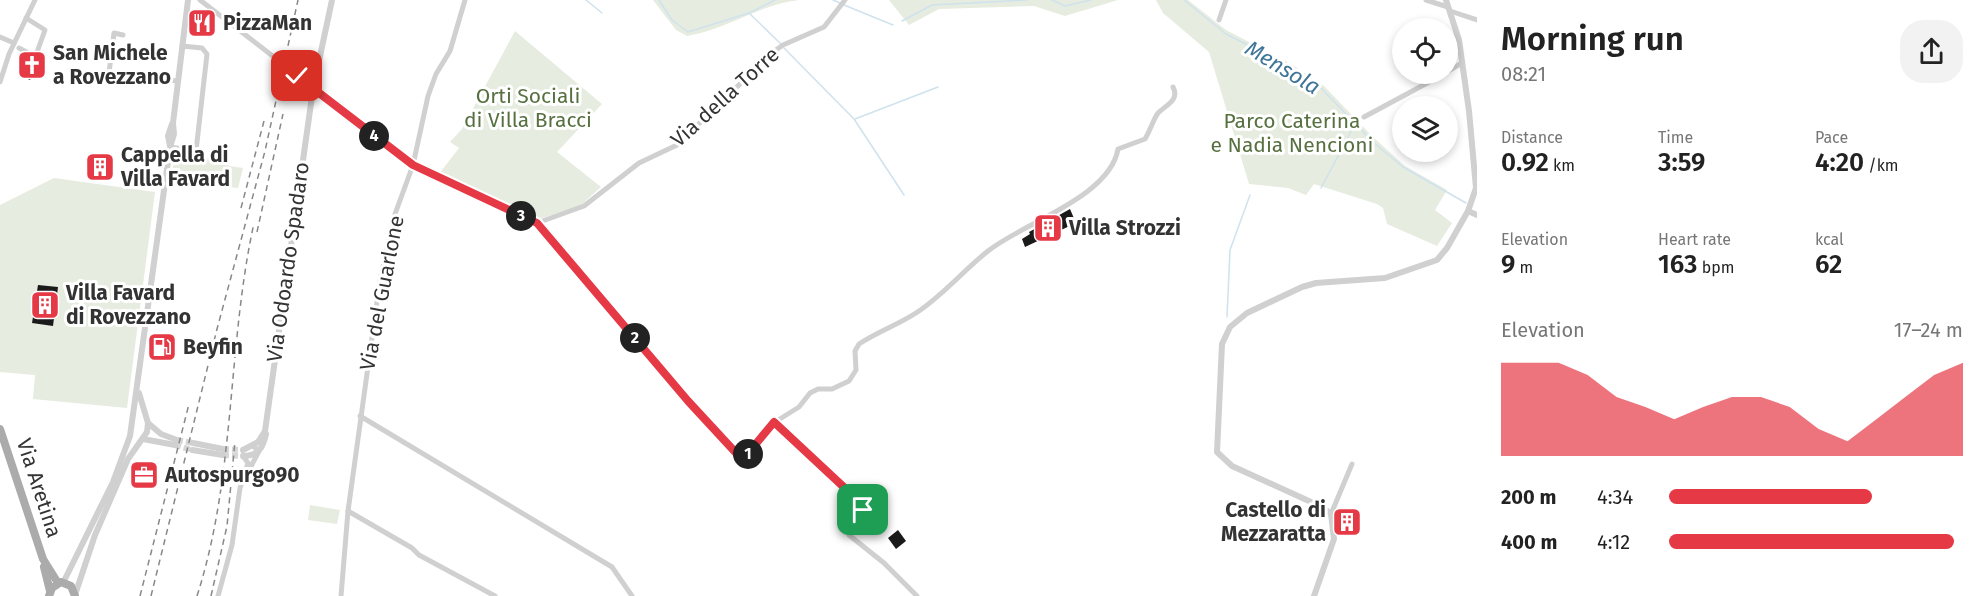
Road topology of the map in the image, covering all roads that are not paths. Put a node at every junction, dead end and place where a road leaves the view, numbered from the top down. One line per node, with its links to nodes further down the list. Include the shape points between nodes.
1 (188, 0): 18 (street)
2 (200, 0): 11 (street)
3 (213, 0): 11 (street)
4 (332, 0): 28 (street, Via Odoardo Spadaro)
5 (465, 0): 31 (street, Via del Guarlone, via 450,51 428,96)
6 (1226, 0): 13 (street)
7 (1426, 0): 10 (street)
8 (33, 1): 12 (street)
9 (844, 1): 34 (street, Via della Torre, via 824,27 777,49 677,145 639,162 584,206)
10 (1448, 6): 14 (street); 21 (street, via 1457,30)
11 (211, 9): 20 (street)
12 (26, 18): 17 (street); 19 (street, via 45,30 33,54)
13 (1219, 20)
14 (1477, 20)
15 (123, 35): 24 (street, via 114,33 109,73)
16 (0, 37): 17 (street)
17 (14, 43): 25 (street)
18 (182, 46): 24 (street); 30 (street, via 202,48 207,54 196,151)
19 (19, 48)
20 (274, 57)
21 (1462, 63): 22 (street); 32 (street, via 1476,188)
22 (1458, 65)
23 (297, 76): 28 (street)
24 (177, 81): 30 (street)
25 (0, 82)
26 (1424, 84): 29 (street)
27 (1173, 87): 39 (street, via 1173,101 1156,115 1145,139 1118,149 1116,162 1106,175 1074,200 989,250 917,313 859,344 855,351 856,370 849,381 810,393 799,407)
28 (313, 89): 31 (street); 40 (street, Via Odoardo Spadaro)
29 (1364, 117)
30 (170, 147): 35 (street)
31 (413, 165): 34 (street); 36 (street, Via del Guarlone, via 395,214 380,280)
32 (1468, 210): 33 (street); 51 (street, via 1437,260 1385,278 1302,287 1247,313 1224,336 1217,452 1232,466 1307,499)
33 (1477, 215)
34 (537, 223): 39 (street, via 737,454 745,457)
35 (138, 387): 37 (street); 38 (street)
36 (360, 416): 50 (street, Via del Guarlone); 59 (street, via 612,567)
37 (134, 420): 38 (street, via 138,417); 42 (street)
38 (146, 421): 43 (street, via 147,432); 43 (street, via 176,442)
39 (774, 422): 60 (street, via 863,505 849,535)
40 (265, 426): 45 (street, Via Odoardo Spadaro); 45 (street, via 264,442)
41 (0, 429): 52 (main road, Via Aretina)
42 (130, 436): 43 (street); 53 (street, via 109,492)
43 (141, 440): 55 (street, via 130,455 95,535)
44 (192, 447): 46 (street)
45 (256, 449): 47 (street); 49 (street)
46 (223, 452)
47 (243, 453): 49 (street, via 248,461)
48 (1352, 464): 51 (street)
49 (240, 488): 56 (street, via 232,545)
50 (348, 511): 57 (street, Via del Guarlone); 58 (street)
51 (1331, 514): 61 (street, via 1334,539)
52 (43, 559): 53 (main road, Via Aretina); 54 (main road, Via Aretina)
53 (61, 583): 54 (main road); 55 (main road, Via Aretina, via 71,586)
54 (50, 594)
55 (75, 595)
56 (218, 596)
57 (341, 596)
58 (495, 596)
59 (632, 596)
60 (917, 596)
61 (1314, 596)

